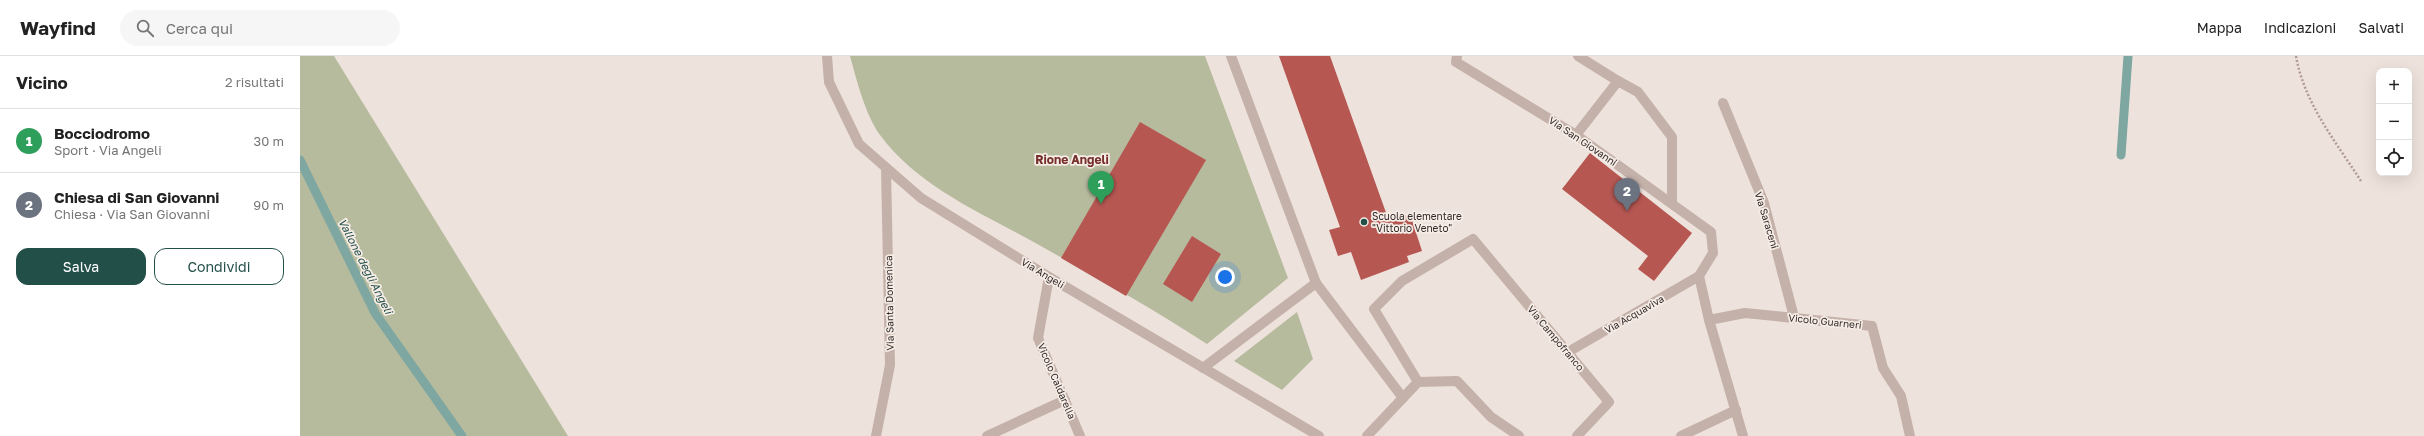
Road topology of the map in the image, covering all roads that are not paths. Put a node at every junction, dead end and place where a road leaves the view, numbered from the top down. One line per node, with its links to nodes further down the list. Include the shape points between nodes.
1 (827, 56): 8 (street, Via Angeli, via 829,82 859,144)
2 (1231, 56): 12 (street)
3 (1457, 56): 7 (street, Via San Giovanni, via 1456,62)
4 (1578, 56): 5 (street)
5 (1618, 81): 7 (street); 9 (street, via 1638,92 1672,137)
6 (1722, 103): 13 (street, Via Saraceni, via 1764,203)
7 (1576, 135): 9 (street, Via San Giovanni)
8 (886, 168): 11 (street, Via Angeli, via 921,198); 22 (street, Via Santa Domenica, via 890,365)
9 (1672, 204): 10 (street, Via San Giovanni, via 1711,232 1713,253)
10 (1699, 276): 14 (street); 15 (street, Via Acquaviva)
11 (1049, 278): 16 (street, Via Angeli); 19 (street, Vicolo Caldarella, via 1038,338)
12 (1316, 283): 16 (street); 18 (street)
13 (1794, 317): 14 (street, Vicolo Guarneri, via 1745,313); 31 (street, Vicolo Guarneri, via 1872,326 1883,368 1901,396)
14 (1709, 320): 20 (street)
15 (1568, 352): 17 (street, Via Campofranco, via 1473,239 1402,281 1374,309); 28 (street, Via Campofranco, via 1609,402)
16 (1203, 368): 21 (street, Via Angeli)
17 (1418, 382): 18 (street); 27 (street, via 1457,381 1491,417)
18 (1403, 398): 26 (street)
19 (1065, 400): 23 (street); 24 (street, Vicolo Caldarella)
20 (1736, 410): 29 (street); 30 (street)
21 (1302, 431): 25 (street, Via Angeli)
22 (876, 436)
23 (987, 436)
24 (1080, 436)
25 (1319, 436)
26 (1367, 436)
27 (1519, 436)
28 (1577, 436)
29 (1681, 436)
30 (1743, 436)
31 (1910, 436)

